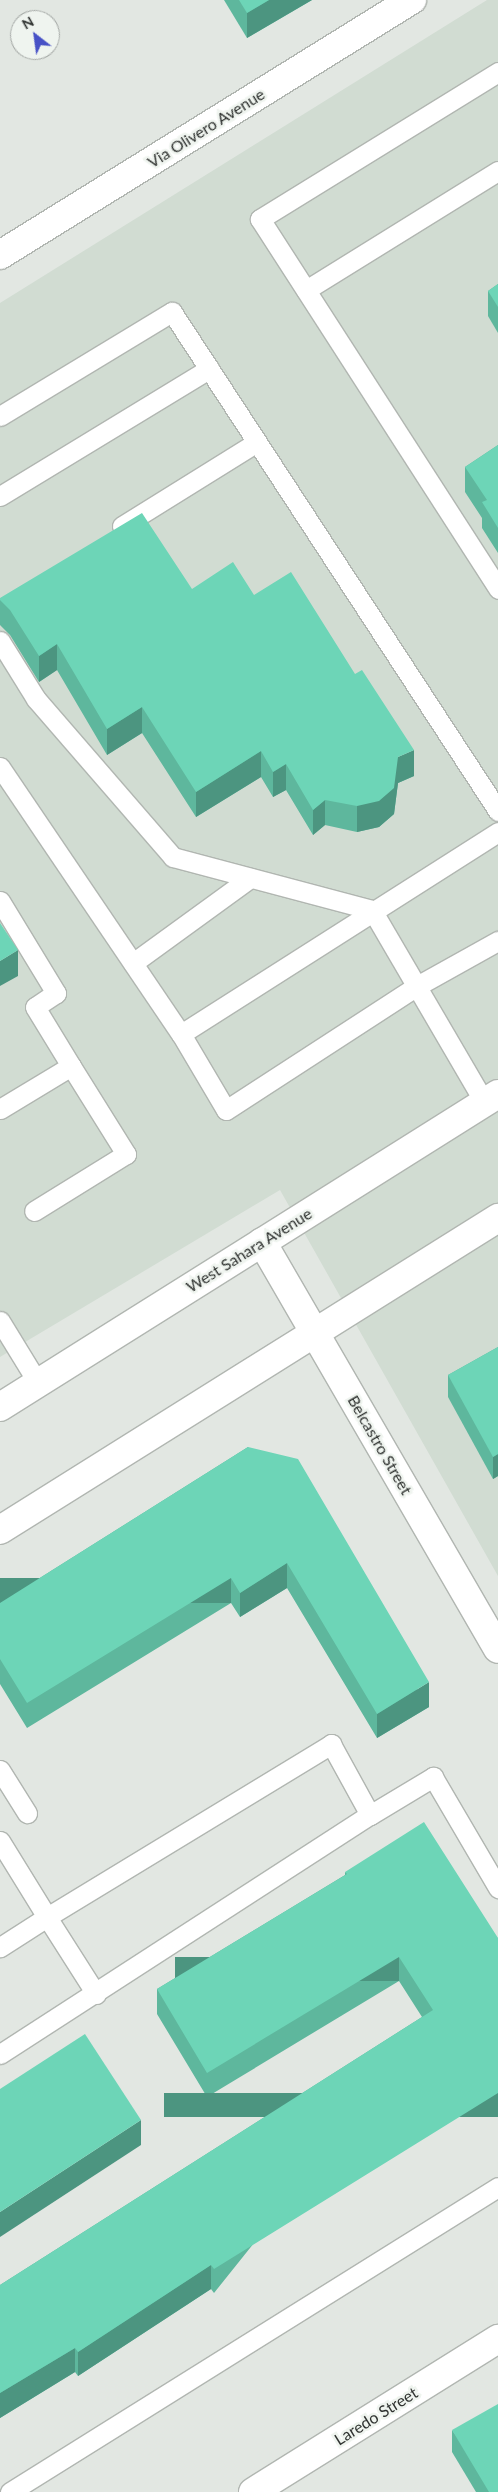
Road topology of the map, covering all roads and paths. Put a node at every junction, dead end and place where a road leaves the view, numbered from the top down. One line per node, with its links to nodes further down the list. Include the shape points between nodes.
1 (412, 0): 4 (street, Via Olivero Avenue)
2 (498, 72): 5 (lane, via 260,219)
3 (498, 171): 5 (lane)
4 (0, 255)
5 (306, 290): 11 (lane)
6 (209, 369): 7 (lane, via 172,312); 8 (lane); 9 (lane)
7 (0, 416)
8 (257, 442): 10 (lane); 14 (lane)
9 (0, 496)
10 (108, 535)
11 (498, 589)
12 (0, 641): 16 (lane, via 36,699 173,857)
13 (0, 767): 20 (lane)
14 (498, 811)
15 (498, 832): 18 (lane)
16 (250, 878): 18 (lane); 20 (lane)
17 (0, 901): 23 (lane, via 56,993 35,1007)
18 (372, 910): 21 (lane); 22 (lane)
19 (498, 941): 21 (lane)
20 (133, 963): 22 (lane)
21 (417, 986): 22 (lane, via 226,1110); 24 (lane)
22 (181, 1034)
23 (71, 1066): 25 (lane); 26 (lane, via 126,1154)
24 (491, 1098): 28 (street, West Sahara Avenue)
25 (0, 1110)
26 (34, 1211)
27 (498, 1218): 30 (street)
28 (262, 1242): 30 (street, Belcastro Street); 31 (street, West Sahara Avenue)
29 (0, 1321): 31 (lane)
30 (315, 1332): 33 (street); 34 (street, Belcastro Street)
31 (38, 1383): 32 (street, West Sahara Avenue)
32 (0, 1407)
33 (0, 1530)
34 (498, 1649)
35 (0, 1770): 36 (lane)
36 (27, 1813)
37 (370, 1815): 39 (lane, via 433,1777); 40 (lane, via 331,1744); 42 (lane)
38 (0, 1841): 40 (lane)
39 (498, 1888)
40 (47, 1917): 41 (lane); 42 (lane)
41 (0, 1947)
42 (96, 1994): 43 (lane)
43 (0, 2054)
44 (498, 2187): 46 (lane)
45 (498, 2339): 47 (street, Laredo Street)
46 (10, 2492)
47 (253, 2492)

